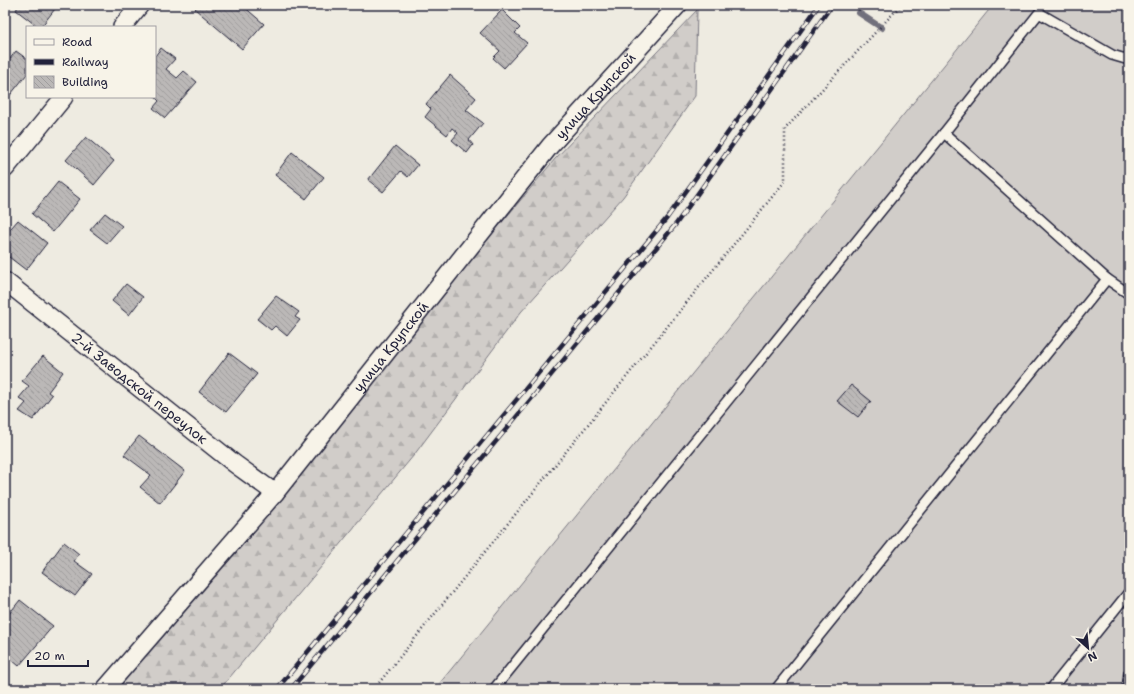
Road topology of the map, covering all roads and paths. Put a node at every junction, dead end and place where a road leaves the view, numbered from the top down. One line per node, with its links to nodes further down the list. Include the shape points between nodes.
1 (140, 5): 4 (street)
2 (678, 5): 12 (street, улица Крупской, via 550,146)
3 (901, 5): 16 (path, via 785,129 785,181)
4 (123, 26)
5 (1129, 60): 7 (lane, via 1112,55 1039,13)
6 (63, 98): 8 (street)
7 (944, 133): 9 (lane); 17 (lane)
8 (5, 169)
9 (1107, 279): 11 (lane); 18 (lane)
10 (5, 281): 12 (street, 2-й Заводской переулок)
11 (1129, 294)
12 (275, 493): 15 (street, улица Крупской)
13 (1129, 592): 19 (lane)
14 (1129, 673): 20 (lane)
15 (105, 689)
16 (374, 689)
17 (494, 689)
18 (776, 689)
19 (1051, 689)
20 (1127, 689)

